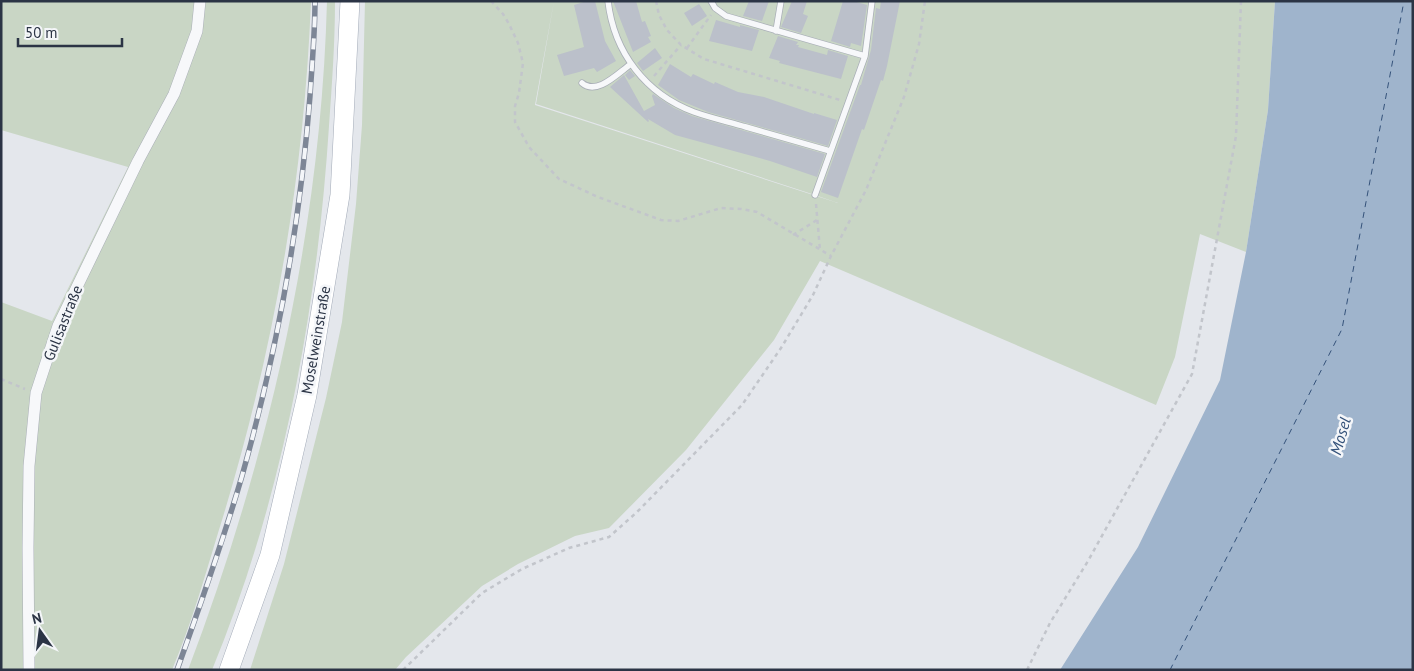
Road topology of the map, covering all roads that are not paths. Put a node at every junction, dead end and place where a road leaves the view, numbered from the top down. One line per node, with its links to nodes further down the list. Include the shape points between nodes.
1 (200, 1): 13 (street, Gulisastraße, via 197,31 174,94 58,326 36,393 29,466)
2 (350, 1): 14 (main road, Moselweinstraße, via 340,195 307,395 270,555)
3 (608, 1): 9 (lane, via 609,15 622,51)
4 (711, 1): 7 (lane, via 726,16)
5 (780, 1): 7 (lane)
6 (872, 1): 8 (lane)
7 (776, 31): 8 (lane)
8 (865, 56): 11 (lane)
9 (631, 64): 10 (lane, via 600,86 587,87); 11 (lane, via 666,98 694,112)
10 (582, 83)
11 (830, 150): 12 (lane)
12 (815, 195)
13 (29, 670)
14 (229, 670)

